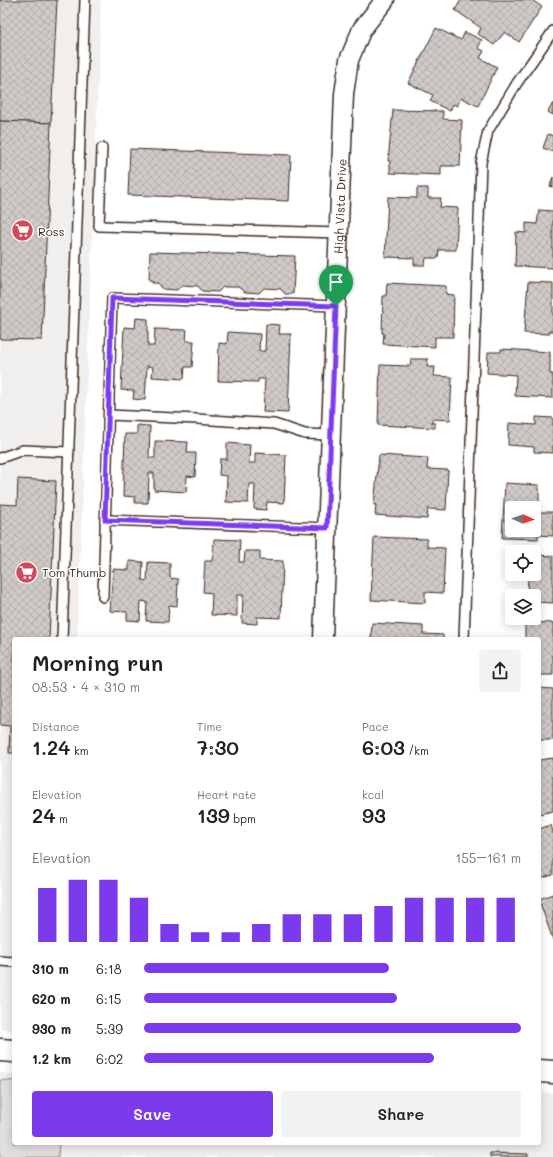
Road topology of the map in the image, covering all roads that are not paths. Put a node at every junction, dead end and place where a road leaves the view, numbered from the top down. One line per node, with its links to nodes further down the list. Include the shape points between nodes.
1 (85, 0): 9 (lane)
2 (385, 0): 5 (street, High Vista Drive, via 362,29 349,60 344,94)
3 (553, 31): 16 (lane, via 516,83 488,131 481,163)
4 (102, 148): 5 (lane, via 100,226)
5 (339, 233): 6 (street, High Vista Drive)
6 (336, 306): 7 (lane, via 112,298); 8 (street, High Vista Drive)
7 (109, 415): 8 (lane, via 274,424 306,434); 11 (lane)
8 (331, 435): 12 (street, High Vista Drive)
9 (69, 452): 10 (lane, via 23,450); 14 (lane)
10 (0, 458)
11 (105, 520): 12 (lane); 13 (lane)
12 (327, 528): 15 (street, High Vista Drive)
13 (103, 597)
14 (62, 637)
15 (323, 637)
16 (464, 637)
17 (0, 961): 18 (lane)
18 (12, 962)
19 (0, 1050): 20 (street)
20 (12, 1051)
21 (541, 1071): 22 (street)
22 (553, 1072)

